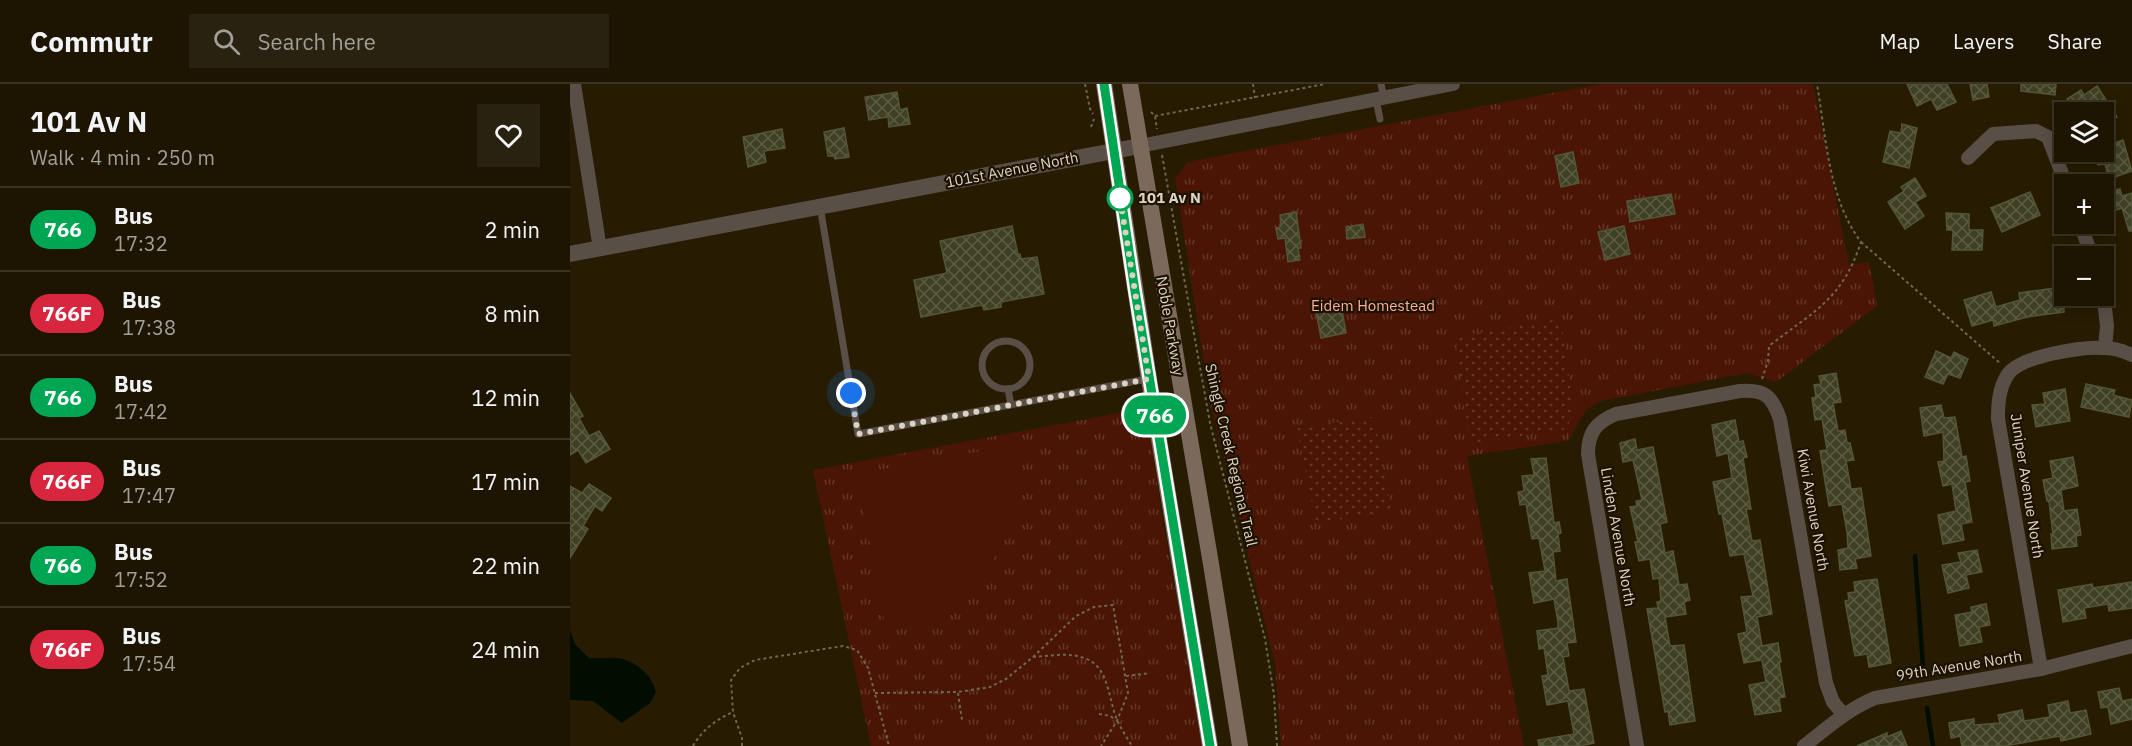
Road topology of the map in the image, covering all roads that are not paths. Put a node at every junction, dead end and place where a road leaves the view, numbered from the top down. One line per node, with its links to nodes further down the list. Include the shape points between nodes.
1 (574, 84): 12 (street)
2 (1104, 84): 8 (main road, Noble Parkway)
3 (1130, 84): 7 (main road, Noble Parkway)
4 (1453, 84): 5 (street, 101st Avenue North)
5 (1380, 94): 6 (lane); 7 (street, 101st Avenue North)
6 (1380, 119)
7 (1140, 146): 8 (street, 101st Avenue North); 25 (main road, Noble Parkway)
8 (1114, 152): 11 (street, 101st Avenue North); 17 (main road, Noble Parkway)
9 (1968, 158): 10 (street, via 1993,134 2037,131 2048,137)
10 (2062, 174)
11 (820, 206): 12 (street, 101st Avenue North); 20 (lane, via 858,434)
12 (600, 249): 13 (street, 101st Avenue North)
13 (570, 254)
14 (2105, 306): 15 (street)
15 (2105, 348): 16 (street); 22 (street, Juniper Avenue North, via 2041,356 2026,362 2009,372 1998,402)
16 (2132, 355)
17 (1149, 379): 20 (lane); 24 (main road, Noble Parkway)
18 (1008, 389): 18 (lane, via 989,382 982,370 984,355 1001,341 1022,347 1029,361 1022,382); 20 (lane)
19 (1683, 402): 23 (street, Kiwi Avenue North, via 1757,390 1776,406 1826,683 1833,702); 26 (street, Linden Avenue North, via 1603,419 1588,441)
20 (1011, 405)
21 (2132, 646): 22 (street, 99th Avenue North)
22 (2041, 669): 23 (street, 99th Avenue North, via 1875,698)
23 (1844, 715): 27 (street, 99th Avenue North)
24 (1210, 746)
25 (1240, 746)
26 (1637, 746)
27 (1804, 746)

